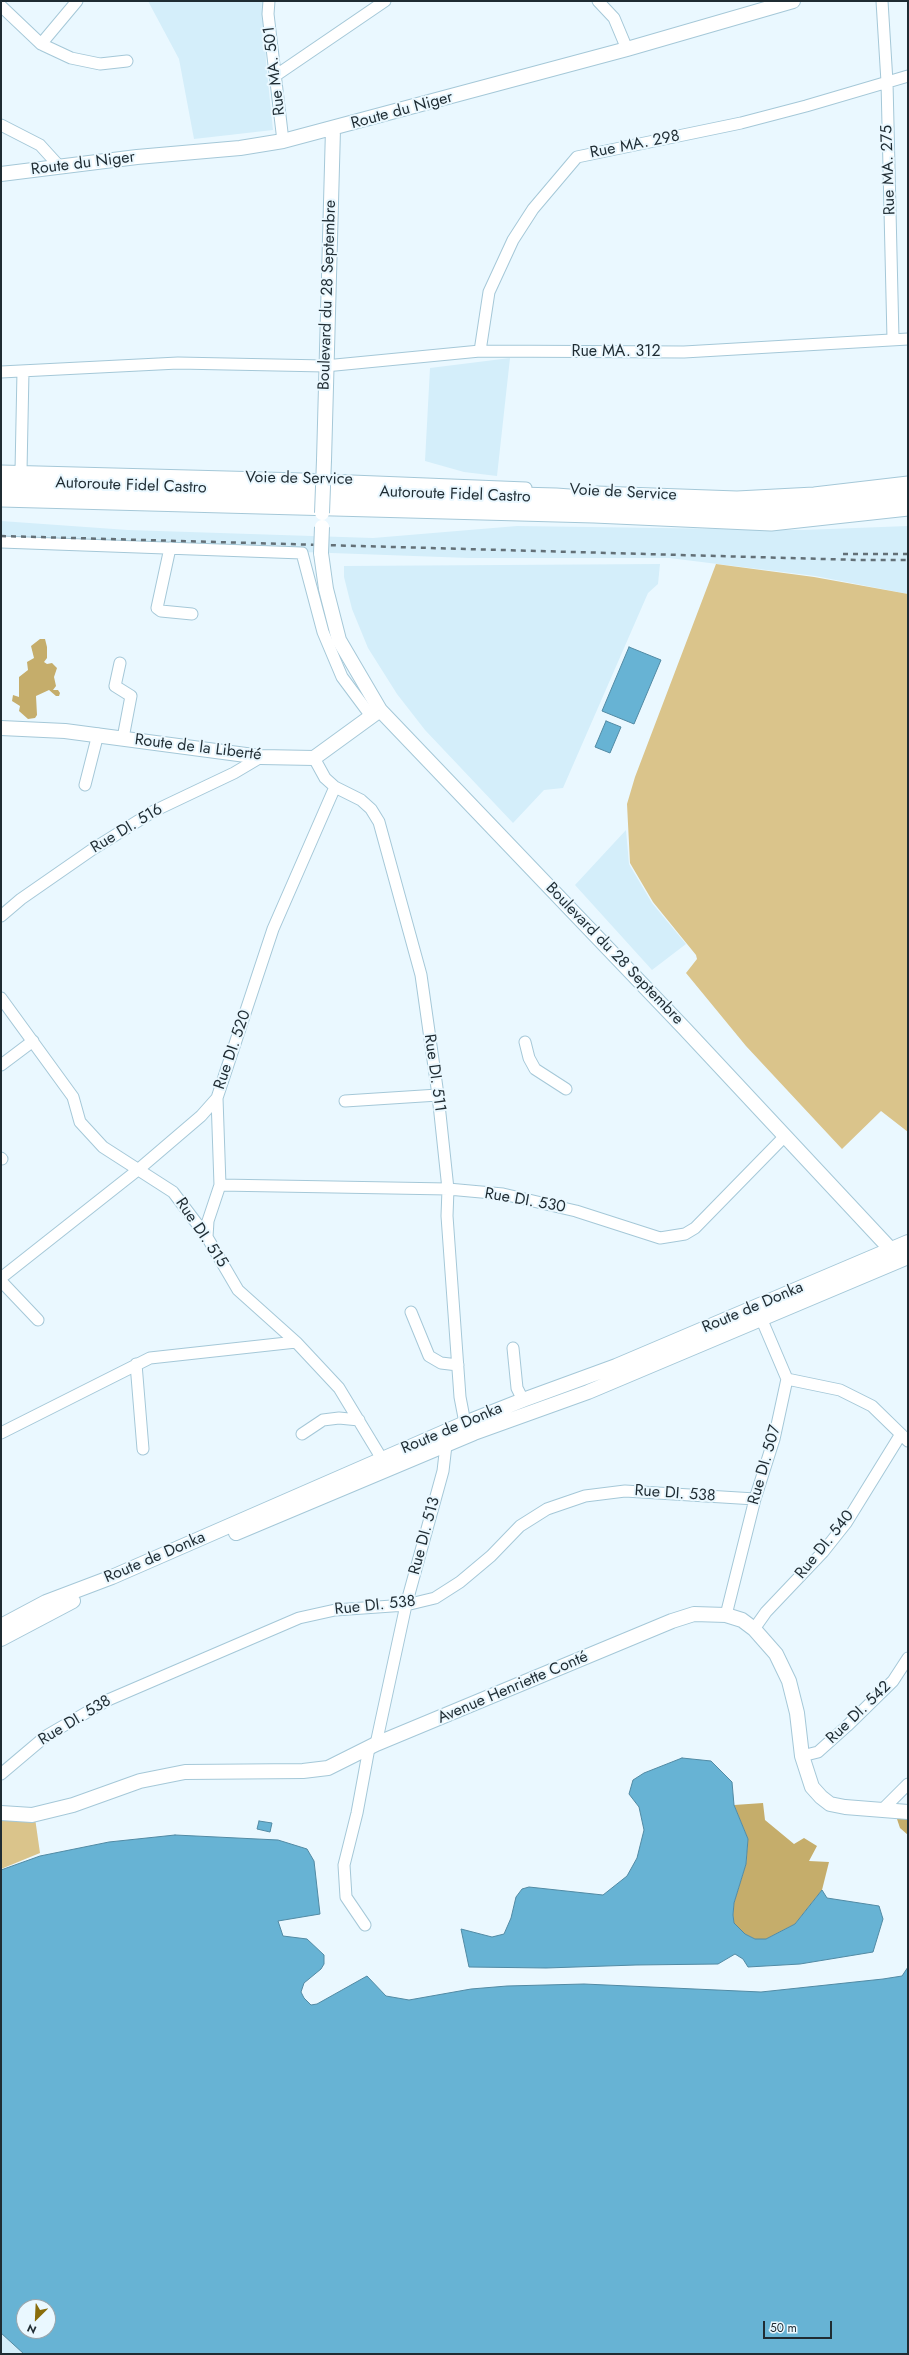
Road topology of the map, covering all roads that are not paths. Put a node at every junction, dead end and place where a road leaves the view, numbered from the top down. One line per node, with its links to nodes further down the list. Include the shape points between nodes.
1 (77, 1): 8 (street)
2 (269, 1): 11 (street, Rue MA. 501)
3 (385, 1): 11 (street)
4 (598, 1): 9 (street, via 614,18)
5 (793, 1): 9 (main road, Route du Niger)
6 (882, 1): 13 (street, Rue MA. 275)
7 (1, 6): 8 (street)
8 (41, 44): 10 (street, via 71,58 100,64)
9 (628, 49): 15 (main road, Route du Niger)
10 (127, 61)
11 (275, 76): 16 (street, Rue MA. 501)
12 (908, 76): 13 (street, Rue MA. 298)
13 (887, 82): 19 (street, Rue MA. 275); 21 (street, Rue MA. 298, via 741,123 577,157 533,209 513,240 489,292)
14 (1, 125): 17 (street, via 40,145)
15 (333, 129): 16 (main road, Route du Niger); 22 (main road, Boulevard du 28 Septembre)
16 (283, 141): 17 (main road, Route du Niger)
17 (60, 167): 18 (main road, Route du Niger)
18 (1, 174)
19 (893, 339): 20 (street, Rue MA. 312); 21 (street, Rue MA. 312, via 664,352)
20 (908, 339)
21 (480, 351): 22 (street, Rue MA. 312)
22 (325, 366): 23 (street, Rue MA. 312, via 178,363); 32 (main road, Boulevard du 28 Septembre, bridge)
23 (23, 371): 24 (street, Rue MA. 312); 26 (street)
24 (1, 372)
25 (1, 471): 26 (street, Voie de Service)
26 (21, 471): 28 (street, Voie de Service, via 317,479 722,497 814,493)
27 (1, 482): 29 (highway, Autoroute Fidel Castro, via 556,498 703,508 815,506)
28 (908, 482)
29 (908, 493)
30 (8, 498): 32 (highway, via 145,514); 33 (highway, Autoroute Fidel Castro, via 594,514)
31 (908, 507): 33 (highway, Autoroute Fidel Castro)
32 (322, 519): 33 (highway, via 541,521 659,526); 38 (main road, Boulevard du 28 Septembre, bridge, via 321,553 326,589 339,640)
33 (771, 522)
34 (1, 542): 35 (street)
35 (170, 548): 36 (street, via 157,608 161,611); 38 (street, via 302,553 323,632 342,677)
36 (192, 614)
37 (120, 663): 41 (street, via 115,686 131,696)
38 (376, 713): 43 (main road); 55 (main road, Boulevard du 28 Septembre, via 684,1028)
39 (1, 728): 40 (main road, Route de la Liberté)
40 (98, 734): 41 (main road, Route de la Liberté); 44 (street)
41 (123, 738): 42 (main road, Route de la Liberté)
42 (261, 757): 43 (main road, Route de la Liberté); 46 (street, Rue DI. 516, via 234,773 154,811 93,849)
43 (314, 758): 45 (street, Rue DI. 511, via 325,778)
44 (85, 785)
45 (335, 787): 52 (street, Rue DI. 511, via 361,800 371,809 379,822 421,975); 53 (street, Rue DI. 520, via 273,929)
46 (1, 916)
47 (1, 998): 48 (street, Rue DI. 515)
48 (33, 1041): 50 (street); 56 (street, Rue DI. 515, via 72,1097 80,1122 103,1147)
49 (525, 1042): 51 (street, via 535,1069)
50 (1, 1065)
51 (566, 1089)
52 (438, 1095): 54 (street); 58 (street, Rue DI. 511)
53 (217, 1098): 56 (street, Rue DI. 520, via 201,1116); 57 (street)
54 (345, 1101)
55 (784, 1137): 58 (street, Rue DI. 530, via 695,1228 674,1237 660,1238 576,1211 503,1194); 61 (main road, Boulevard du 28 Septembre)
56 (139, 1169): 59 (street, Rue DI. 515, via 173,1192); 63 (street, Rue DI. 520)
57 (220, 1185): 58 (street, Rue DI. 530); 59 (street, via 208,1221)
58 (448, 1190): 71 (street, Rue DI. 511, via 447,1216)
59 (207, 1237): 68 (street, Rue DI. 515, via 238,1290)
60 (908, 1242): 61 (main road, Route de Donka)
61 (891, 1249): 62 (main road, Boulevard du 28 Septembre); 73 (main road, Route de Donka, via 616,1366)
62 (904, 1259): 66 (main road, Route de Donka)
63 (1, 1278)
64 (1, 1281): 67 (street)
65 (411, 1312): 71 (street, via 429,1356 440,1363)
66 (761, 1318): 72 (street); 79 (main road, Route de Donka, via 588,1392)
67 (38, 1320)
68 (296, 1342): 70 (street, via 150,1358); 74 (street, Rue DI. 515, via 340,1388)
69 (513, 1348): 73 (street, via 516,1388)
70 (136, 1364): 76 (street); 80 (street)
71 (458, 1365): 75 (street, Rue DI. 511)
72 (787, 1379): 78 (street, via 840,1390 872,1406); 82 (street, Rue DI. 507, via 774,1439)
73 (523, 1400): 75 (main road, Route de Donka)
74 (359, 1420): 77 (street, via 324,1420); 81 (street, Rue DI. 515)
75 (465, 1423): 81 (main road, Route de Donka)
76 (1, 1433)
77 (302, 1434)
78 (904, 1437): 86 (street, Rue DI. 540, via 846,1523 823,1552 766,1612)
79 (446, 1445): 83 (street, Rue DI. 513, via 443,1471); 87 (main road, Route de Donka, via 62,1606)
80 (143, 1448)
81 (382, 1459): 85 (main road, Route de Donka, via 112,1577 46,1602)
82 (755, 1499): 83 (street, Rue DI. 538, via 625,1491 585,1496 547,1509 520,1526 491,1556 460,1582 435,1598); 84 (street, Rue DI. 507)
83 (406, 1605): 89 (street, Rue DI. 513); 91 (street, Rue DI. 538, via 335,1610 299,1618 230,1646 102,1703 46,1736)
84 (726, 1615): 86 (main road, Avenue Henriette Conté, via 742,1620); 89 (main road, Avenue Henriette Conté, via 694,1614 672,1621)
85 (1, 1626)
86 (754, 1629): 90 (main road, Avenue Henriette Conté, via 776,1654 789,1681 797,1713)
87 (1, 1639)
88 (908, 1658): 90 (street, Rue DI. 542, via 893,1681 847,1726 818,1752)
89 (372, 1746): 95 (main road, Avenue Henriette Conté, via 328,1768 303,1771 184,1772 140,1781 73,1805 32,1815); 96 (street, Rue DI. 513, via 344,1865 346,1897)
90 (802, 1756): 93 (main road, Avenue Henriette Conté, via 812,1787 826,1800 845,1807)
91 (1, 1774)
92 (908, 1784): 93 (street)
93 (882, 1810): 94 (main road, Avenue Henriette Conté)
94 (908, 1812)
95 (1, 1813)
96 (366, 1925)

